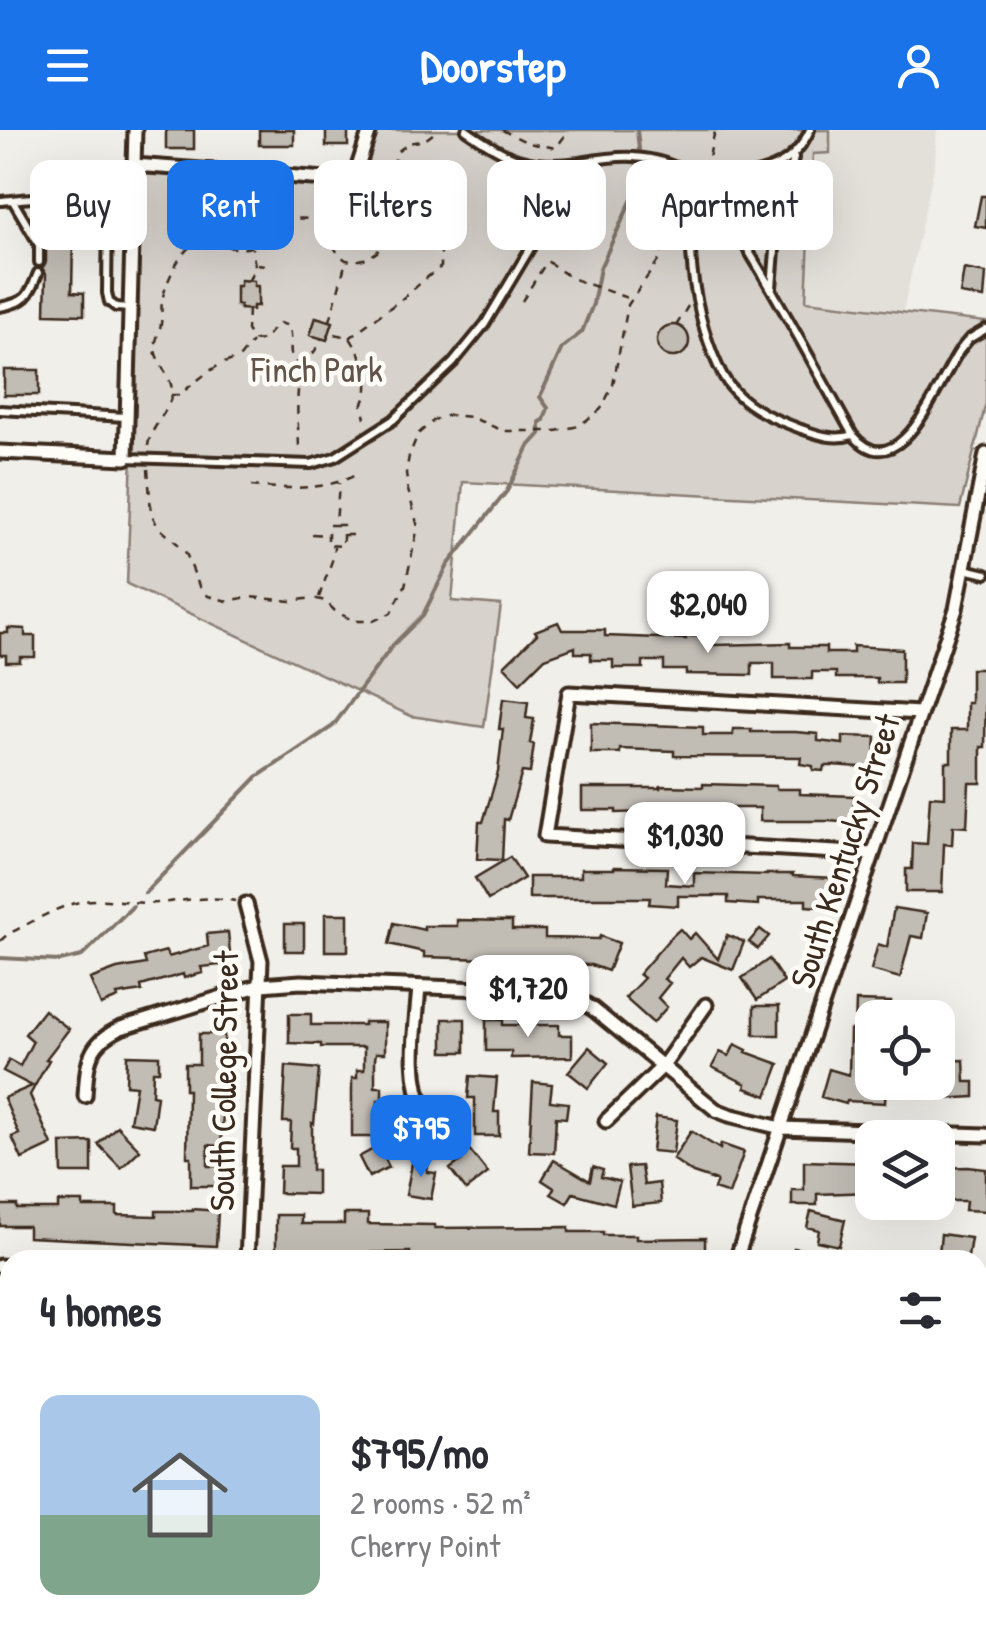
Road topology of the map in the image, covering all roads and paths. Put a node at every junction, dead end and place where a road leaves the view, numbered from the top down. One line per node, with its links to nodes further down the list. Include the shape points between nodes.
1 (135, 130): 10 (street)
2 (370, 130): 16 (street, via 357,170 331,182)
3 (438, 130): 28 (path, via 397,152 382,204 384,242 368,258)
4 (466, 130): 11 (lane)
5 (502, 130): 6 (path, via 556,148)
6 (569, 130)
7 (716, 130): 14 (path)
8 (810, 130): 9 (lane)
9 (795, 154): 15 (lane); 34 (lane, via 777,226)
10 (134, 160)
11 (517, 160)
12 (602, 160): 13 (lane)
13 (650, 160)
14 (709, 160)
15 (786, 160)
16 (147, 166)
17 (12, 200): 18 (lane); 29 (lane, via 39,245); 39 (lane, via 97,198 108,204 107,293 116,307)
18 (0, 201)
19 (294, 219): 28 (path, via 318,222)
20 (132, 250): 39 (street)
21 (185, 250): 49 (path, via 162,303 155,340)
22 (253, 250): 30 (path)
23 (441, 250): 45 (path, via 441,267)
24 (528, 250): 58 (lane, via 476,336 414,402 336,457 311,464)
25 (662, 250): 36 (path)
26 (690, 250): 35 (lane)
27 (748, 250): 34 (lane)
28 (346, 260): 41 (path)
29 (39, 262)
30 (256, 264): 31 (path); 33 (path)
31 (272, 266)
32 (38, 273): 38 (lane, via 29,295)
33 (249, 280)
34 (772, 289): 53 (lane)
35 (697, 296): 42 (path); 53 (lane, via 718,365 738,395 758,411 815,434)
36 (632, 300): 37 (path, via 587,286 547,261); 71 (path, via 613,385 602,409 579,426 504,431 449,415 418,434 406,473 418,527 405,586 390,612 373,621 354,620)
37 (522, 301)
38 (0, 308)
39 (130, 308): 51 (street)
40 (248, 310): 47 (path)
41 (330, 321)
42 (676, 326)
43 (986, 329): 53 (lane, via 960,350 902,442 876,451)
44 (335, 334): 45 (path)
45 (350, 338): 52 (path, via 366,377)
46 (321, 339): 48 (path)
47 (253, 340): 48 (path, via 285,324 292,331 288,349); 49 (path, via 240,358)
48 (302, 369): 54 (path)
49 (170, 395): 56 (path)
50 (0, 410): 51 (lane)
51 (127, 418): 58 (street)
52 (365, 418)
53 (853, 435)
54 (299, 446)
55 (0, 452): 58 (street)
56 (148, 452)
57 (986, 454): 69 (street, South Kentucky Street)
58 (126, 458)
59 (148, 471): 71 (path, via 158,528 180,545 208,596)
60 (359, 473): 61 (path)
61 (339, 483): 62 (path); 63 (path)
62 (251, 486)
63 (336, 525): 65 (path, via 328,524); 66 (path, via 343,524)
64 (312, 534): 65 (path)
65 (328, 535): 68 (path)
66 (343, 535): 67 (path); 68 (path, via 342,546)
67 (356, 536)
68 (334, 546): 71 (path)
69 (964, 568): 70 (lane); 72 (street, South Kentucky Street)
70 (986, 574)
71 (318, 599)
72 (920, 712): 73 (street, South Kentucky Street); 73 (street, via 569,694 545,836)
73 (872, 854): 83 (street, South Kentucky Street)
74 (246, 904): 75 (path, via 216,897 147,904 90,900); 76 (street, South College Street)
75 (0, 941)
76 (261, 985): 77 (street); 80 (street, via 103,1036 86,1069); 85 (street, South College Street)
77 (419, 987): 79 (street, via 558,992 593,1009); 81 (street, via 414,1075)
78 (706, 1005): 79 (street)
79 (663, 1066): 82 (street); 83 (street, via 716,1110)
80 (84, 1096)
81 (425, 1113)
82 (606, 1122)
83 (781, 1128): 84 (street); 86 (street, South Kentucky Street)
84 (986, 1135)
85 (248, 1250)
86 (739, 1250)

